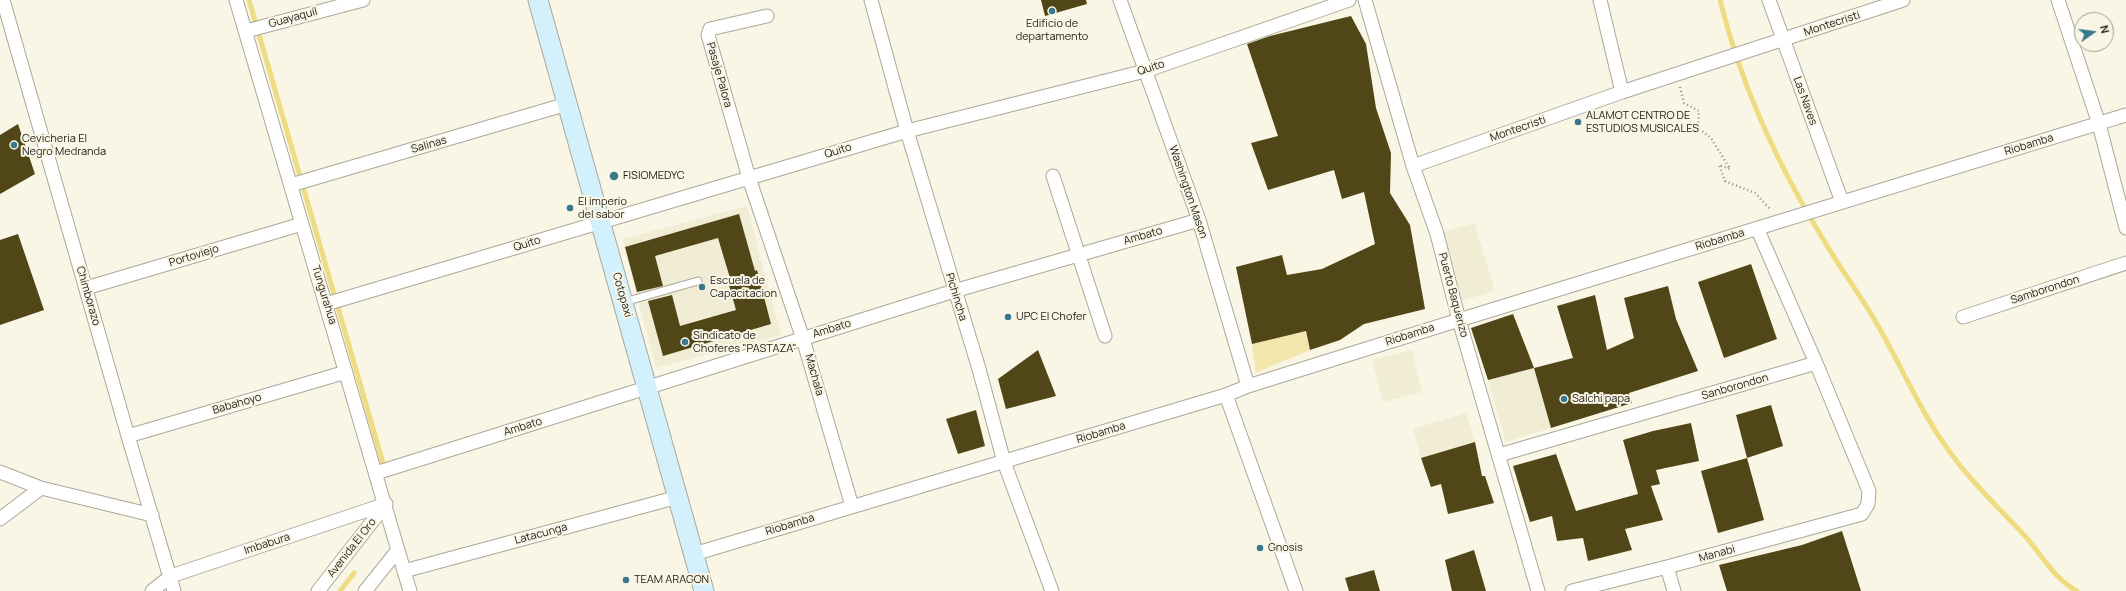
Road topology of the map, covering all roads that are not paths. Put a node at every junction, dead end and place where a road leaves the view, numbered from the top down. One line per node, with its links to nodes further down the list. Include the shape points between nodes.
1 (3, 0): 35 (street, Chimborazo)
2 (236, 0): 14 (street, Tungurahua)
3 (363, 0): 14 (street, Guayaquil)
4 (538, 0): 18 (street, Cotopaxi)
5 (871, 0): 21 (street, Pichincha)
6 (1120, 0): 16 (street, Washington Mason)
7 (1349, 0): 16 (street, Quito)
8 (1365, 0): 22 (street, Puerto Baquerizo)
9 (1600, 0): 17 (street)
10 (1769, 0): 15 (street, Las Naves)
11 (1903, 0): 15 (street, Montecristi)
12 (2058, 0): 20 (street)
13 (767, 16): 24 (street, Pasaje Palora, via 710,30 708,35)
14 (246, 31): 25 (street, Tungurahua)
15 (1783, 40): 17 (street, Montecristi); 26 (street, Las Naves)
16 (1145, 71): 21 (street, Quito); 27 (street, Washington Mason)
17 (1622, 92): 22 (street, Montecristi)
18 (568, 104): 25 (street, Salinas); 28 (street, Cotopaxi)
19 (2126, 115): 20 (street, Riobamba)
20 (2099, 124): 26 (street, Riobamba); 31 (street)
21 (907, 131): 24 (street, Quito); 36 (street, Pichincha)
22 (1413, 166): 40 (street, Puerto Baquerizo, via 1438,234)
23 (1053, 176): 32 (street)
24 (749, 178): 28 (street, Quito); 42 (street, Machala)
25 (292, 185): 29 (street, Tungurahua)
26 (1842, 202): 30 (street, Riobamba)
27 (1199, 220): 32 (street, Ambato); 45 (street, Washington Mason)
28 (601, 222): 37 (street, Cotopaxi); 38 (street, Quito)
29 (302, 224): 35 (street, Portoviejo); 38 (street, Tungurahua)
30 (1757, 228): 40 (street, Riobamba); 43 (street)
31 (2126, 228)
32 (1078, 256): 36 (street, Ambato); 41 (street)
33 (2126, 263): 39 (street, Samborondon)
34 (698, 281): 37 (lane)
35 (86, 288): 48 (street, Chimborazo)
36 (954, 291): 42 (street, Ambato); 50 (street, Pichincha, via 979,369)
37 (623, 302): 46 (street, Cotopaxi)
38 (327, 304): 44 (street, Tungurahua)
39 (1963, 317)
40 (1459, 320): 45 (street, Riobamba); 49 (street, Puerto Baquerizo)
41 (1104, 336)
42 (803, 338): 46 (street, Ambato); 56 (street, Machala)
43 (1816, 363): 49 (street, Sanborondon); 61 (street, Manabi, via 1869,491 1868,504 1862,514)
44 (346, 372): 48 (street, Babahoyo); 52 (street, Tungurahua)
45 (1248, 386): 47 (street, Riobamba)
46 (648, 388): 52 (street, Ambato); 54 (street, Cotopaxi)
47 (1226, 395): 50 (street, Riobamba); 71 (street)
48 (128, 436): 57 (street, Chimborazo)
49 (1499, 455): 72 (street, Puerto Baquerizo)
50 (1004, 462): 56 (street, Riobamba); 70 (street, Pichincha)
51 (0, 472): 53 (street)
52 (377, 472): 55 (street, Tungurahua)
53 (41, 488): 57 (street); 58 (street)
54 (678, 498): 60 (street, Cotopaxi); 62 (street, Latacunga)
55 (386, 504): 59 (street, Tungurahua); 63 (street, Imbabura); 66 (street, Avenida El Oro)
56 (852, 506): 60 (street, Riobamba)
57 (152, 515): 63 (street, Chimborazo)
58 (0, 518)
59 (398, 550): 62 (street, Tungurahua); 67 (street)
60 (694, 554): 69 (street, Cotopaxi)
61 (1667, 567): 73 (street, Manabi); 74 (street)
62 (404, 571): 68 (street, Tungurahua)
63 (171, 576): 64 (street, Imbabura); 65 (street, Chimborazo)
64 (152, 591)
65 (174, 591)
66 (318, 591)
67 (365, 591)
68 (410, 591)
69 (704, 591)
70 (1052, 591)
71 (1296, 591)
72 (1538, 591)
73 (1572, 591)
74 (1674, 591)

